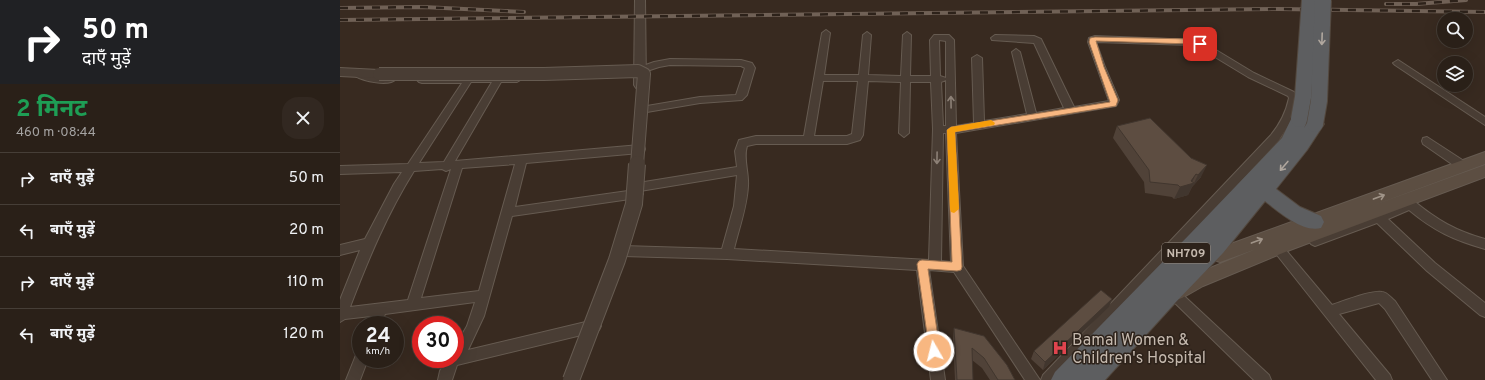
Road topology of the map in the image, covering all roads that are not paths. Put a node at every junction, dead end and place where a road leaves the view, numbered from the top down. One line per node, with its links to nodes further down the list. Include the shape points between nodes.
1 (640, 0): 11 (street)
2 (1310, 0): 24 (highway, NH709, bridge, via 1303,97)
3 (1323, 0): 24 (highway, NH709, one-way to 24, bridge, via 1319,101)
4 (826, 33): 14 (street)
5 (867, 35): 15 (street)
6 (907, 35): 16 (street)
7 (995, 38): 22 (street, via 1038,41)
8 (1016, 52): 23 (street)
9 (977, 58): 26 (street)
10 (1398, 63): 25 (street)
11 (640, 71): 19 (street, via 609,75); 21 (street); 21 (street, via 670,62 741,63 749,65 750,68 739,98 700,100)
12 (340, 72): 13 (street)
13 (358, 74): 18 (street, via 370,79); 74 (street, bridge, via 544,74 635,71 644,74 634,204 617,260)
14 (819, 78): 15 (street); 30 (street)
15 (864, 79): 16 (street); 30 (street, via 858,135 847,140)
16 (907, 79): 20 (street); 29 (street)
17 (951, 79): 20 (street); 20 (street, via 949,38 946,36 934,40); 28 (street, one-way to 17)
18 (468, 80): 19 (street); 37 (street)
19 (498, 80): 35 (street)
20 (936, 80): 27 (street)
21 (641, 110): 32 (street)
22 (1070, 110): 23 (street); 77 (street, via 1111,105 1114,102 1092,42 1098,38 1192,42 1294,98 1281,131)
23 (1032, 116): 26 (street)
24 (1307, 121): 42 (highway, NH709, one-way to 42, via 1301,146); 50 (highway, NH709, via 1289,141)
25 (1485, 122)
26 (979, 125): 28 (street)
27 (938, 129): 28 (street); 55 (street, one-way to 55)
28 (951, 130): 57 (street)
29 (904, 133)
30 (808, 140): 39 (street, via 756,140 743,143)
31 (1427, 141): 36 (street)
32 (640, 149): 34 (street); 41 (street)
33 (1485, 158): 36 (main road)
34 (521, 160): 35 (street); 45 (street)
35 (452, 166): 37 (street); 60 (street)
36 (1463, 166): 47 (main road, one-way to 36)
37 (409, 169): 38 (street); 48 (street)
38 (340, 170)
39 (743, 170): 41 (street); 54 (street, via 742,194)
40 (1485, 171): 43 (main road)
41 (638, 190): 45 (street); 52 (street)
42 (1264, 190): 47 (highway, via 1293,212); 50 (highway, NH709)
43 (1433, 190): 44 (street); 56 (main road)
44 (1410, 204): 46 (street); 49 (street, via 1432,224 1446,232)
45 (508, 212): 58 (street)
46 (1379, 218): 53 (street); 63 (street, via 1431,267)
47 (1314, 222): 50 (main road, one-way to 47)
48 (369, 243): 51 (street); 64 (street)
49 (1485, 244)
50 (1210, 249): 56 (main road); 59 (highway, NH709); 78 (highway, NH709)
51 (340, 250)
52 (623, 250): 54 (street); 66 (street)
53 (1281, 252): 59 (street); 62 (street)
54 (727, 254): 55 (street)
55 (929, 264): 57 (street); 75 (street)
56 (1237, 264): 59 (main road, via 1197,281)
57 (957, 267): 76 (street)
58 (483, 296): 60 (street); 67 (street)
59 (1172, 298): 71 (highway, NH709); 79 (street)
60 (413, 305): 61 (street)
61 (381, 308): 64 (street); 65 (street)
62 (1330, 311): 80 (street); 81 (street, via 1382,297)
63 (1485, 311)
64 (340, 315)
65 (378, 316)
66 (594, 326): 68 (street); 74 (street)
67 (464, 346)
68 (464, 357)
69 (357, 368): 72 (street)
70 (449, 368): 73 (street)
71 (1092, 377)
72 (353, 380)
73 (445, 380)
74 (572, 380)
75 (938, 380)
76 (1032, 380)
77 (1048, 380)
78 (1063, 380)
79 (1264, 380)
80 (1385, 380)
81 (1440, 380)

